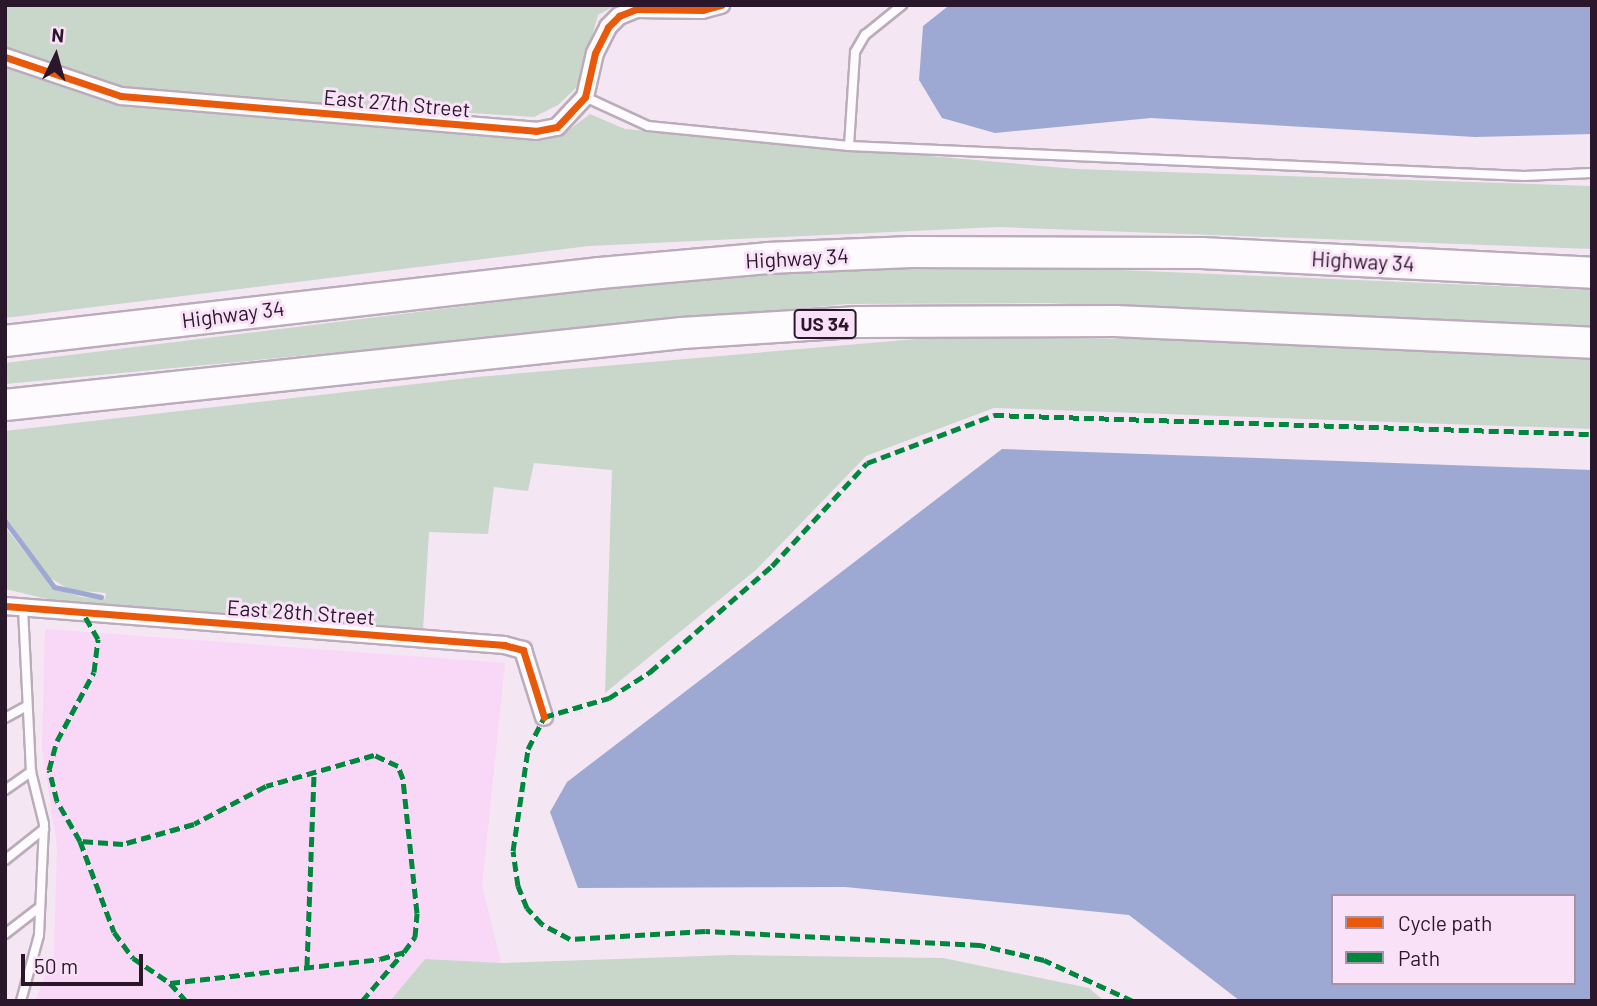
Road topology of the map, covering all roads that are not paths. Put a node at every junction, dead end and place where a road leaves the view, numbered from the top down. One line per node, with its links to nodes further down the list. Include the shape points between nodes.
1 (721, 5): 4 (street, via 702,10 636,9 619,16 608,26 595,53)
2 (902, 5): 5 (lane, via 865,35 855,52)
3 (5, 57): 4 (street, East 27th Street, via 121,96 536,131 557,127)
4 (585, 97): 5 (lane, via 648,126)
5 (849, 146): 6 (lane, via 1524,176)
6 (1592, 173)
7 (1592, 273): 8 (highway, Highway 34, via 1200,253 898,252 600,273)
8 (5, 341)
9 (1592, 343): 10 (highway, US 34, via 1115,321 859,322 682,333)
10 (5, 405)
11 (5, 606): 12 (street, East 28th Street)
12 (23, 606): 13 (lane); 14 (street, East 28th Street, via 503,645 523,650)
13 (27, 706): 15 (lane); 16 (lane)
14 (544, 717)
15 (5, 718)
16 (30, 772): 17 (lane); 18 (lane)
17 (5, 790)
18 (44, 829): 19 (lane); 20 (lane)
19 (5, 860)
20 (40, 907): 21 (lane); 22 (lane, via 39,935)
21 (5, 934)
22 (22, 997): 23 (lane)
23 (13, 1001)

